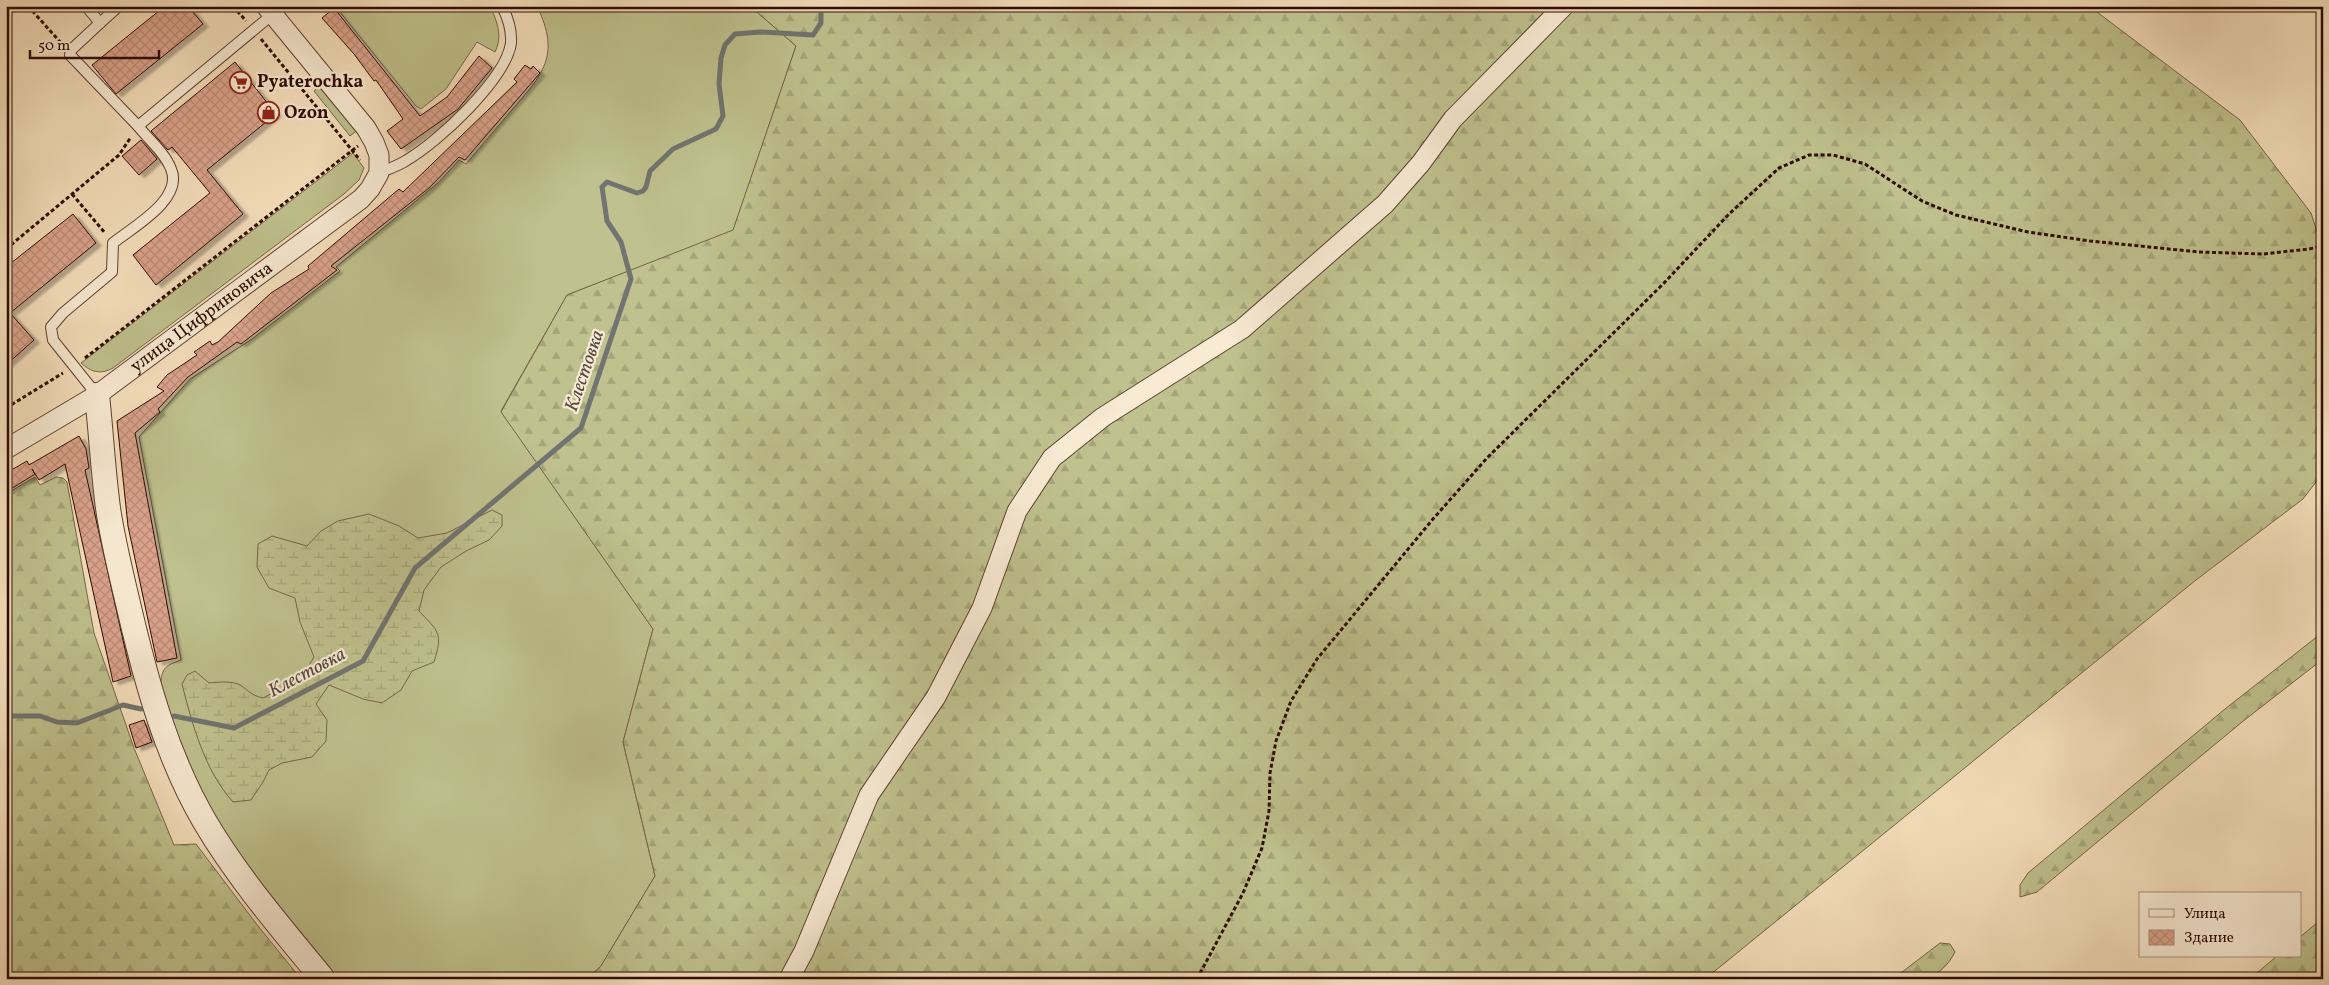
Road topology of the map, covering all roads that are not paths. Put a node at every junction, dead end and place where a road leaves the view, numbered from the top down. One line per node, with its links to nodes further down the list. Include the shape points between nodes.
1 (86, 6): 6 (lane)
2 (119, 6): 6 (lane)
3 (502, 6): 8 (lane, via 511,30 511,43 499,71 460,116 425,147 408,160)
4 (1564, 6): 12 (street, via 1453,120 1385,204 1242,329 1103,417 1052,458 1017,510 982,608 936,697 869,794 804,951)
5 (269, 10): 7 (lane, via 253,30); 8 (street, via 370,136 379,155)
6 (100, 22): 7 (lane, via 69,52)
7 (138, 126): 9 (lane, via 166,160 174,177 172,192 160,206 113,243 112,272 51,328 53,340)
8 (378, 173): 9 (street, улица Цифриновича, via 361,199)
9 (97, 395): 10 (street, улица Цифриновича); 11 (street, via 108,508 123,581 140,655 175,761 205,822 286,934)
10 (6, 449)
11 (323, 979)
12 (789, 979)

